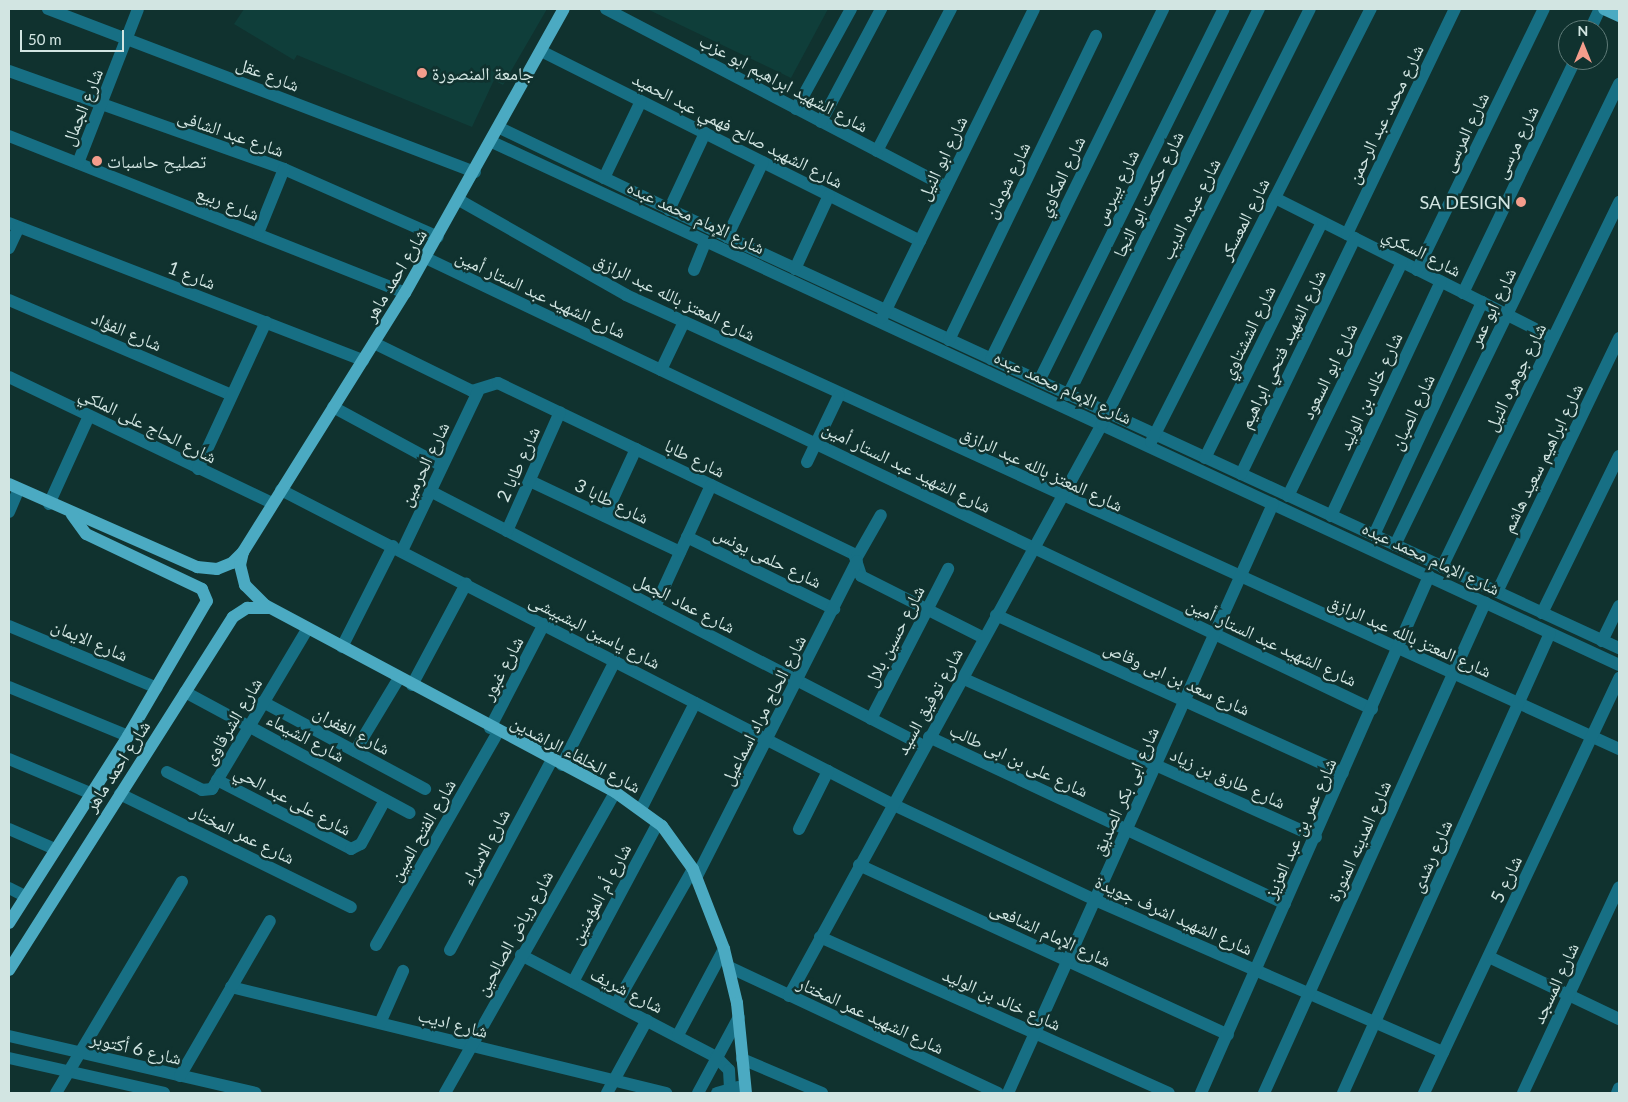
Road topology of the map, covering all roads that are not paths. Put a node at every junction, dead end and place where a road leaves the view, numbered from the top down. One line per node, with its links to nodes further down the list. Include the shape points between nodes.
1 (48, 9): 20 (street, شارع عقل)
2 (138, 9): 20 (street, شارع الجمال)
3 (564, 9): 21 (main road, شارع احمد ماهر)
4 (606, 9): 27 (street, شارع الشهيد ابراهيم ابو عزب)
5 (851, 9): 27 (street)
6 (881, 9): 28 (street)
7 (951, 9): 33 (street)
8 (1034, 9): 39 (street, شارع ابو النيل)
9 (1163, 9): 72 (street, شارع المكاوي)
10 (1224, 9): 76 (street, شارع بيبرس)
11 (1259, 9): 80 (street, شارع حكمت ابو النجا)
12 (1310, 9): 83 (street, شارع عبده الديب)
13 (1371, 9): 41 (street, شارع المعسكر)
14 (1455, 9): 48 (street, شارع محمد عبد الرحمن)
15 (1544, 9): 58 (street, شارع المرسى)
16 (1602, 9): 17 (main road); 18 (street)
17 (1619, 16)
18 (1596, 20)
19 (1096, 36): 70 (street, شارع شومان)
20 (128, 39): 26 (street, شارع الجمال); 37 (street, شارع عقل)
21 (541, 51): 25 (street, شارع الشهيد صالح فهمي عبد الحميد); 29 (main road, شارع احمد ماهر)
22 (1570, 70): 61 (street, شارع مرسى)
23 (9, 71): 26 (street, شارع عبد الشافى)
24 (1619, 84): 64 (street, شارع ابو عمر)
25 (641, 101): 30 (street, شارع الشهيد صالح فهمي عبد الحميد); 38 (street)
26 (102, 107): 35 (street, شارع الجمال); 36 (street, شارع عبد الشافى)
27 (796, 109): 28 (street, شارع الشهيد ابراهيم ابو عزب)
28 (821, 122): 33 (street, شارع الشهيد ابراهيم ابو عزب)
29 (500, 128): 32 (main road, شارع احمد ماهر); 38 (street, شارع الإمام محمد عبده)
30 (705, 133): 34 (street, شارع الشهيد صالح فهمي عبد الحميد); 44 (street)
31 (9, 136): 35 (street, شارع ربيع)
32 (492, 142): 37 (main road, شارع احمد ماهر); 51 (street, شارع الإمام محمد عبده)
33 (876, 151): 39 (street, شارع الشهيد ابراهيم ابو عزب)
34 (763, 162): 40 (street, شارع الشهيد صالح فهمي عبد الحميد); 50 (street)
35 (78, 163): 47 (street, شارع ربيع)
36 (284, 169): 47 (street); 49 (street, شارع عبد الشافى)
37 (475, 172): 42 (main road, شارع احمد ماهر)
38 (604, 178): 44 (street, شارع الإمام محمد عبده)
39 (946, 187): 52 (street, شارع ابو النيل)
40 (829, 195): 52 (street, شارع الشهيد صالح فهمي عبد الحميد); 56 (street)
41 (1275, 198): 45 (street, شارع السكري); 86 (street, شارع المعسكر)
42 (459, 200): 49 (main road, شارع احمد ماهر); 67 (street, شارع المعتز بالله عبد الرازق, via 573,267)
43 (1619, 202): 68 (street, شارع جوهره النيل)
44 (669, 210): 50 (street, شارع الإمام محمد عبده)
45 (1322, 222): 48 (street, شارع السكري); 91 (street, شارع الششتاوي)
46 (14, 225): 53 (street); 66 (street, شارع 1)
47 (258, 233): 60 (street, شارع ربيع)
48 (1351, 236): 55 (street, شارع السكري); 95 (street, شارع الشهيد فتحي ابراهيم)
49 (438, 237): 54 (main road, شارع احمد ماهر)
50 (727, 238): 56 (street, شارع الإمام محمد عبده)
51 (706, 241): 57 (street); 65 (street, شارع الإمام محمد عبده)
52 (920, 241): 65 (street, شارع ابو النيل)
53 (9, 248)
54 (426, 258): 60 (main road, شارع احمد ماهر); 74 (street, شارع الشهيد عبد الستار أمين)
55 (1402, 262): 58 (street, شارع السكري); 101 (street, شارع ابو السعود)
56 (795, 269): 65 (street, شارع الإمام محمد عبده)
57 (694, 270)
58 (1418, 270): 59 (street, شارع السكري)
59 (1440, 281): 61 (street, شارع السكري); 110 (street, شارع خالد بن الوليد)
60 (405, 293): 71 (main road, شارع احمد ماهر)
61 (1463, 293): 63 (street, شارع السكري)
62 (9, 300): 78 (street, شارع الفؤاد)
63 (1482, 302): 64 (street, شارع السكري); 112 (street, شارع الصبان)
64 (1507, 315): 68 (street, شارع السكري); 114 (street, شارع ابو عمر)
65 (883, 316): 70 (street, شارع الإمام محمد عبده); 85 (street, شارع الإمام محمد عبده)
66 (266, 322): 73 (street, شارع 1); 78 (street)
67 (684, 322): 74 (street); 79 (street, شارع المعتز بالله عبد الرازق)
68 (1553, 338): 120 (street, شارع جوهره النيل)
69 (1619, 338): 125 (street, شارع ابراهيم سعيد هاشم)
70 (949, 340): 72 (street, شارع الإمام محمد عبده)
71 (374, 343): 73 (main road, شارع احمد ماهر); 77 (street)
72 (991, 359): 76 (street, شارع الإمام محمد عبده)
73 (363, 360): 81 (main road, شارع احمد ماهر)
74 (661, 370): 87 (street, شارع الشهيد عبد الستار أمين)
75 (9, 378): 84 (street, شارع الحاج على الملكي)
76 (1039, 381): 80 (street, شارع الإمام محمد عبده)
77 (478, 392): 82 (street, شارع طابا, via 489,384 498,383); 93 (street, شارع الحرمين)
78 (232, 395): 94 (street)
79 (839, 395): 87 (street); 102 (street, شارع المعتز بالله عبد الرازق)
80 (1068, 395): 83 (street, شارع الإمام محمد عبده)
81 (333, 407): 93 (street); 99 (main road, شارع احمد ماهر)
82 (560, 412): 89 (street, شارع طابا); 96 (street, شارع طابا 2)
83 (1108, 413): 85 (street, شارع عبده الديب); 86 (street, شارع الإمام محمد عبده)
84 (89, 416): 94 (street, شارع الحاج على الملكي); 104 (street)
85 (1102, 424): 88 (street, شارع الإمام محمد عبده); 102 (street, شارع توفيق السيد)
86 (1154, 434): 88 (street, شارع المعسكر); 91 (street, شارع الإمام محمد عبده)
87 (816, 444): 92 (street); 116 (street, شارع الشهيد عبد الستار أمين)
88 (1148, 446): 105 (street, شارع الإمام محمد عبده)
89 (636, 449): 97 (street, شارع طابا); 109 (street)
90 (1619, 456): 132 (street)
91 (1205, 458): 95 (street, شارع الإمام محمد عبده)
92 (807, 462)
93 (442, 466): 100 (street, شارع الحرمين)
94 (198, 469): 103 (street, شارع الحاج على الملكي)
95 (1241, 474): 101 (street, شارع الإمام محمد عبده)
96 (530, 481): 109 (street, شارع طابا 3); 111 (street, شارع طابا 2)
97 (711, 485): 113 (street); 119 (street, شارع طابا)
98 (14, 487): 104 (main road); 106 (street)
99 (281, 490): 103 (main road, شارع احمد ماهر); 115 (street, شارع ياسين البشبيشى)
100 (430, 491): 111 (street, شارع عماد الجمل); 115 (street, شارع الحرمين)
101 (1288, 496): 110 (street, شارع الإمام محمد عبده)
102 (1062, 498): 116 (street, شارع توفيق السيد); 123 (street, شارع المعتز بالله عبد الرازق)
103 (272, 503): 117 (main road, شارع احمد ماهر)
104 (49, 504): 107 (main road)
105 (1272, 504): 122 (street, شارع الإمام محمد عبده); 123 (street, شارع ابى بكر الصديق)
106 (9, 512)
107 (72, 515): 117 (main road, شارع احمد ماهر, via 92,518 210,570 225,567); 155 (main road, شارع احمد ماهر, via 86,534 199,588 206,595 206,604)
108 (881, 515): 119 (street, شارع الحاج مراد اسماعيل)
109 (604, 516): 118 (street, شارع طابا 3)
110 (1331, 516): 112 (street, شارع الإمام محمد عبده)
111 (507, 531): 128 (street, شارع عماد الجمل)
112 (1374, 536): 114 (street, شارع الإمام محمد عبده)
113 (687, 537): 118 (street); 130 (street, شارع حلمى يونس)
114 (1395, 545): 120 (street, شارع الإمام محمد عبده)
115 (397, 548): 124 (street, شارع ياسين البشبيشى); 143 (street, شارع الحرمين)
116 (1034, 548): 133 (street, شارع توفيق السيد); 139 (street, شارع الشهيد عبد الستار أمين)
117 (243, 552): 129 (main road, شارع الخلفاء الراشدين, via 241,572 249,590)
118 (680, 552): 128 (street)
119 (858, 558): 130 (street, شارع الحاج مراد اسماعيل); 131 (street, via 860,575)
120 (1442, 567): 125 (street, شارع الإمام محمد عبده)
121 (948, 569): 131 (street, شارع حسين بلال)
122 (1429, 576): 126 (street, شارع الإمام محمد عبده); 145 (street, شارع عمر بن عبد العزيز)
123 (1239, 578): 139 (street, شارع ابى بكر الصديق); 145 (street, شارع المعتز بالله عبد الرازق)
124 (466, 584): 134 (street, شارع ياسين البشبيشى); 153 (street)
125 (1497, 592): 132 (street, شارع الإمام محمد عبده)
126 (1485, 603): 138 (street, شارع الإمام محمد عبده); 148 (street, شارع المدينه المنورة)
127 (1619, 606): 141 (street)
128 (654, 607): 152 (street, شارع عماد الجمل)
129 (272, 608): 136 (main road, شارع الخلفاء الراشدين); 156 (main road, شارع احمد ماهر, via 254,607 236,614)
130 (834, 609): 152 (street, شارع الحاج مراد اسماعيل)
131 (927, 610): 140 (street); 162 (street, شارع حسين بلال)
132 (1542, 613): 137 (street, شارع الإمام محمد عبده)
133 (996, 615): 140 (street, شارع توفيق السيد); 157 (street, شارع سعد بن ابى وقاص)
134 (544, 624): 146 (street, شارع ياسين البشبيشى); 164 (street, شارع غبور)
135 (9, 626): 155 (street, شارع الايمان)
136 (308, 628): 143 (main road, شارع الخلفاء الراشدين); 158 (street, شارع الشرقاوى)
137 (1577, 629): 141 (street, شارع الإمام محمد عبده); 142 (street)
138 (1550, 633): 142 (street, شارع الإمام محمد عبده); 160 (street, شارع رشدى)
139 (1214, 634): 157 (street, شارع ابى بكر الصديق); 161 (street, شارع الشهيد عبد الستار أمين)
140 (984, 638): 150 (street, شارع توفيق السيد)
141 (1602, 641): 144 (street, شارع الإمام محمد عبده)
142 (1570, 642): 147 (street, شارع الإمام محمد عبده)
143 (342, 647): 149 (main road, شارع الخلفاء الراشدين)
144 (1619, 648)
145 (1398, 649): 148 (street, شارع المعتز بالله عبد الرازق); 161 (street, شارع عمر بن عبد العزيز)
146 (615, 661): 159 (street, شارع ياسين البشبيشى); 172 (street, شارع الاسراء)
147 (1619, 665)
148 (1453, 674): 160 (street, شارع المعتز بالله عبد الرازق); 216 (street, شارع المدينه المنورة)
149 (399, 678): 153 (main road, شارع الخلفاء الراشدين); 170 (street)
150 (962, 678): 168 (street, شارع توفيق السيد); 173 (street, شارع طارق بن زياد)
151 (1619, 678): 166 (street, شارع 5)
152 (798, 681): 162 (street, شارع عماد الجمل); 167 (street, شارع الحاج مراد اسماعيل)
153 (412, 685): 164 (main road, شارع الخلفاء الراشدين)
154 (9, 687): 165 (street)
155 (157, 688): 165 (main road, شارع احمد ماهر)
156 (186, 692): 163 (street, شارع الشيماء); 181 (main road, شارع احمد ماهر)
157 (1184, 701): 173 (street, شارع ابى بكر الصديق); 176 (street, شارع سعد بن ابى وقاص)
158 (263, 702): 163 (street, شارع الشرقاوى); 170 (street, شارع الغفران)
159 (695, 703): 167 (street, شارع ياسين البشبيشى); 184 (street)
160 (1518, 704): 166 (street, شارع المعتز بالله عبد الرازق); 224 (street, شارع رشدى)
161 (1372, 709): 176 (street, شارع عمر بن عبد العزيز)
162 (871, 719): 168 (street, شارع عماد الجمل)
163 (249, 726): 177 (street, شارع الشرقاوى); 182 (street, شارع الشيماء)
164 (494, 730): 172 (main road, شارع الخلفاء الراشدين); 204 (street, شارع الفتح المبين)
165 (128, 736): 180 (main road, شارع احمد ماهر)
166 (1592, 737): 169 (street, شارع المعتز بالله عبد الرازق); 208 (street, شارع 5)
167 (768, 741): 174 (street, شارع ياسين البشبيشى); 193 (street, شارع الحاج مراد اسماعيل)
168 (927, 742): 183 (street, شارع توفيق السيد); 189 (street, شارع على بن ابى طالب)
169 (1619, 749)
170 (355, 751): 178 (street, شارع الغفران)
171 (9, 759): 180 (street)
172 (557, 762): 179 (main road, شارع الخلفاء الراشدين); 206 (street, شارع الاسراء)
173 (1156, 765): 189 (street, شارع ابى بكر الصديق); 190 (street, شارع طارق بن زياد)
174 (828, 771): 183 (street, شارع ياسين البشبيشى); 188 (street)
175 (167, 772): 177 (street, شارع الشرقاوى, via 204,790 212,789)
176 (1344, 773): 190 (street, شارع عمر بن عبد العزيز)
177 (217, 780): 182 (street, شارع على عبد الحي, via 351,850 361,844)
178 (425, 789)
179 (615, 792): 184 (main road, شارع الخلفاء الراشدين); 207 (street, شارع رياض الصالحين)
180 (90, 794): 191 (main road, شارع احمد ماهر)
181 (120, 794): 200 (street, شارع عمر المختار); 211 (main road, شارع احمد ماهر)
182 (385, 800): 185 (street, شارع الشيماء)
183 (892, 804): 192 (street, شارع توفيق السيد); 198 (street, شارع الشهيد اشرف جويدة)
184 (641, 808): 186 (main road, شارع الخلفاء الراشدين)
185 (410, 813)
186 (658, 823): 193 (main road, شارع الخلفاء الراشدين); 214 (street, شارع أم المؤمنين)
187 (9, 829): 191 (street)
188 (798, 829)
189 (1127, 830): 198 (street, شارع ابى بكر الصديق); 199 (street, شارع على بن ابى طالب)
190 (1316, 837): 199 (street, شارع عمر بن عبد العزيز)
191 (55, 849): 197 (main road, شارع احمد ماهر)
192 (859, 865): 203 (street, شارع توفيق السيد); 209 (street, شارع الإمام الشافعى)
193 (695, 873): 205 (main road, شارع الخلفاء الراشدين); 219 (street, شارع الحاج مراد اسماعيل)
194 (182, 882): 231 (street)
195 (1619, 887): 217 (street, شارع المسجد)
196 (9, 888): 197 (street)
197 (25, 896): 202 (main road, شارع احمد ماهر)
198 (1095, 900): 209 (street, شارع ابى بكر الصديق); 213 (street, شارع الشهيد اشرف جويدة)
199 (1285, 904): 213 (street, شارع عمر بن عبد العزيز)
200 (351, 907)
201 (270, 921): 215 (street)
202 (9, 923)
203 (820, 937): 218 (street, شارع توفيق السيد); 225 (street, شارع خالد بن الوليد)
204 (376, 945)
205 (724, 948): 210 (main road, شارع الخلفاء الراشدين); 226 (street)
206 (450, 950)
207 (521, 955): 214 (street, شارع شريف); 229 (street, شارع رياض الصالحين)
208 (1489, 958): 217 (street); 230 (street, شارع 5)
209 (1068, 961): 225 (street, شارع ابى بكر الصديق); 227 (street, شارع الإمام الشافعى)
210 (729, 967): 218 (street, شارع الشهيد عمر المختار); 220 (main road, شارع الخلفاء الراشدين)
211 (9, 970)
212 (403, 971): 223 (street)
213 (1258, 971): 216 (street, شارع الشهيد اشرف جويدة); 227 (street, شارع عمر بن عبد العزيز)
214 (573, 982): 219 (street, شارع شريف)
215 (231, 987): 223 (street, شارع اديب); 236 (street)
216 (1309, 994): 224 (street, شارع الشهيد اشرف جويدة); 254 (street, شارع المدينه المنورة)
217 (1568, 995): 221 (street); 257 (street, شارع المسجد)
218 (789, 996): 250 (street, شارع الشهيد عمر المختار)
219 (616, 1004): 222 (street, شارع شريف)
220 (739, 1017): 232 (street); 234 (main road, شارع الخلفاء الراشدين)
221 (1619, 1019)
222 (647, 1020): 226 (street, شارع شريف); 237 (street)
223 (380, 1023): 229 (street, شارع اديب)
224 (1375, 1023): 230 (street, شارع الشهيد اشرف جويدة); 255 (street, شارع رشدى)
225 (1035, 1033): 251 (street, شارع ابى بكر الصديق); 252 (street, شارع خالد بن الوليد)
226 (678, 1035): 232 (street, شارع شريف)
227 (1228, 1035): 253 (street, شارع عمر بن عبد العزيز)
228 (9, 1036): 231 (street, شارع 6 أكتوبر)
229 (471, 1046): 237 (street, شارع اديب); 244 (street, شارع رياض الصالحين)
230 (1443, 1052): 256 (street, شارع 5)
231 (80, 1053): 235 (street); 236 (street, شارع 6 أكتوبر)
232 (716, 1057): 238 (street, via 729,1070); 247 (street)
233 (9, 1058): 235 (street)
234 (742, 1059): 240 (main road, شارع الخلفاء الراشدين); 249 (street)
235 (69, 1071): 241 (street); 242 (street)
236 (180, 1076): 243 (street, شارع 6 أكتوبر)
237 (614, 1080): 245 (street); 246 (street, شارع اديب)
238 (730, 1088): 240 (street); 248 (street)
239 (1619, 1088): 258 (street)
240 (746, 1090)
241 (56, 1093)
242 (164, 1093)
243 (256, 1093)
244 (445, 1093)
245 (606, 1093)
246 (666, 1093)
247 (698, 1093)
248 (717, 1093)
249 (822, 1093)
250 (998, 1093)
251 (1008, 1093)
252 (1169, 1093)
253 (1201, 1093)
254 (1264, 1093)
255 (1343, 1093)
256 (1424, 1093)
257 (1523, 1093)
258 (1617, 1093)

